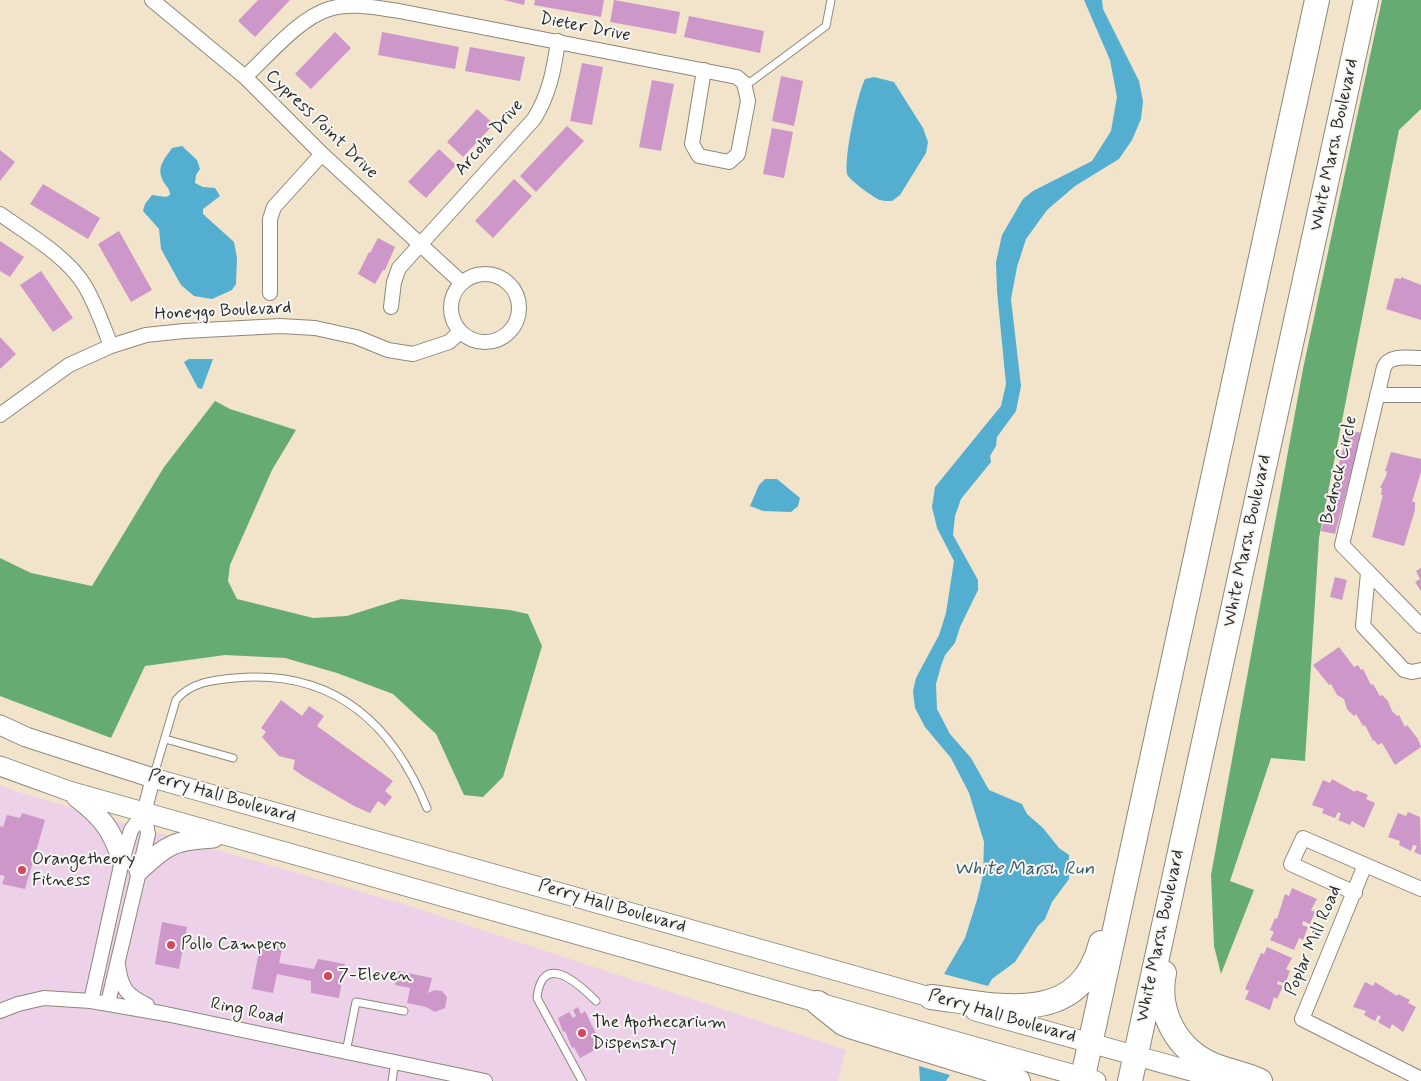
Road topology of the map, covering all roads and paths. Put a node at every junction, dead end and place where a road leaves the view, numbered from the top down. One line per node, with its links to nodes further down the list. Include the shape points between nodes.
1 (152, 0): 7 (street, Cypress Point Drive)
2 (831, 0): 8 (lane, via 826,26 752,81)
3 (1317, 0): 23 (highway)
4 (1366, 0): 27 (highway, White Marsh Boulevard)
5 (558, 41): 6 (street, Dieter Drive); 7 (street, Dieter Drive, via 399,10 357,6 330,9 311,17); 11 (street, Arcola Drive, via 549,87 534,119)
6 (704, 70): 8 (street, Dieter Drive, via 737,77); 8 (street, via 692,144 699,156 729,162 738,154 748,101)
7 (245, 77): 9 (street, Cypress Point Drive)
8 (744, 83)
9 (322, 154): 11 (street, Cypress Point Drive); 13 (street, via 274,207 270,218)
10 (0, 214): 16 (street, via 36,238 84,284)
11 (421, 244): 12 (street, Cypress Point Drive); 14 (street, Arcola Drive, via 399,268)
12 (461, 282): 15 (street, via 451,301 450,312); 15 (street, via 477,274 494,274 512,286 519,308 516,321 503,337 492,342 470,339)
13 (270, 293)
14 (391, 307)
15 (460, 332): 16 (street, Honeygo Boulevard, via 449,342 414,354 388,350 356,337 315,328 280,326 146,335)
16 (111, 346): 20 (street, Honeygo Boulevard, via 69,365)
17 (1421, 358): 19 (street, Bedrock Circle, via 1397,358 1386,363)
18 (1421, 395): 19 (street)
19 (1377, 396): 21 (street, Bedrock Circle, via 1342,545)
20 (0, 414)
21 (1368, 573): 22 (street, Bedrock Circle); 24 (street, via 1363,626 1404,670)
22 (1421, 626)
23 (1176, 648): 41 (highway, via 1160,696 1101,944 1086,977 1064,996 1036,1006 1014,1007); 49 (highway)
24 (1421, 670)
25 (0, 725): 30 (main road, Perry Hall Boulevard, via 26,737)
26 (165, 739): 28 (lane); 30 (lane); 32 (lane, via 176,700 191,686 247,677 307,684 344,701 377,726 414,777)
27 (1202, 754): 51 (highway, White Marsh Boulevard); 61 (highway, via 1186,866 1162,982 1163,1005 1174,1032 1193,1054)
28 (233, 758)
29 (0, 766): 31 (main road, Perry Hall Boulevard)
30 (153, 778): 33 (street); 41 (main road, Perry Hall Boulevard)
31 (69, 791): 33 (main road, Perry Hall Boulevard); 35 (main road, via 106,824 115,838)
32 (426, 808)
33 (144, 813): 34 (main road, Perry Hall Boulevard); 35 (street, via 131,830); 37 (street, via 148,834)
34 (228, 837): 37 (main road, via 174,843 164,848); 45 (main road, Perry Hall Boulevard)
35 (122, 861): 42 (street)
36 (1365, 865): 38 (street); 39 (street, Poplar Mill Road); 39 (street, via 1303,838 1291,864)
37 (139, 872): 40 (street)
38 (1421, 889)
39 (1355, 893): 53 (street, Poplar Mill Road, via 1302,1019)
40 (117, 958): 44 (street); 48 (street, via 119,977 131,997)
41 (931, 997): 49 (main road, Perry Hall Boulevard)
42 (91, 1001): 44 (street, Ring Road); 46 (street, Ring Road, via 44,998)
43 (596, 1001): 57 (lane, via 583,988 555,972 548,975 538,990 537,998)
44 (108, 1003): 48 (street, Ring Road)
45 (818, 1003): 54 (main road, Perry Hall Boulevard); 58 (highway, via 842,1023 999,1072)
46 (0, 1011)
47 (404, 1011): 50 (lane, via 356,1002)
48 (166, 1014): 50 (street, Ring Road)
49 (1090, 1043): 51 (main road, Perry Hall Boulevard); 54 (highway)
50 (346, 1052): 52 (street, Ring Road)
51 (1135, 1056): 59 (highway, White Marsh Boulevard); 60 (main road, Perry Hall Boulevard)
52 (395, 1062): 55 (lane); 56 (street, Ring Road)
53 (1421, 1079)
54 (1087, 1080)
55 (392, 1081)
56 (485, 1081)
57 (582, 1081)
58 (1018, 1081)
59 (1130, 1081)
60 (1227, 1081)
61 (1260, 1081)

